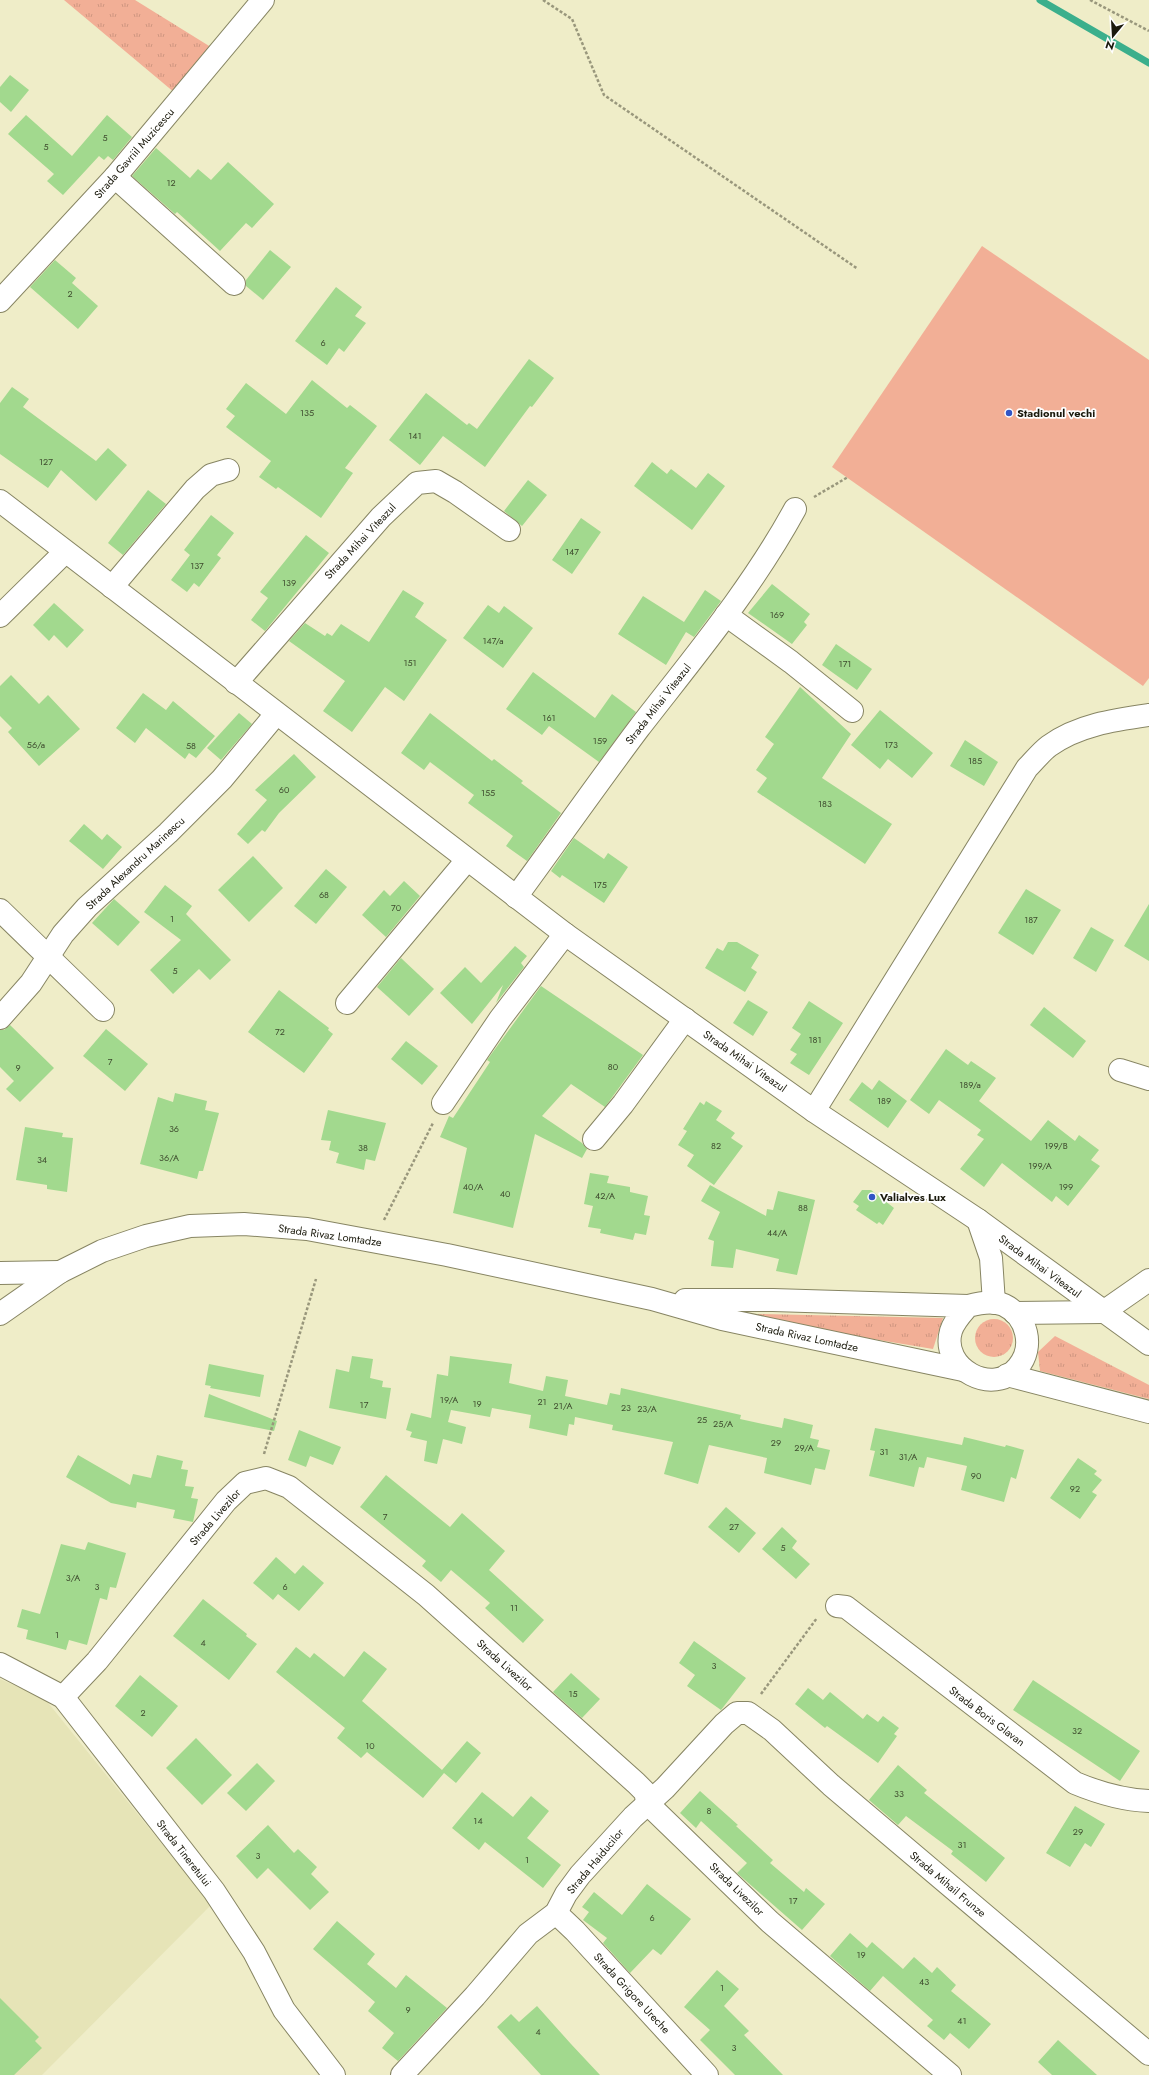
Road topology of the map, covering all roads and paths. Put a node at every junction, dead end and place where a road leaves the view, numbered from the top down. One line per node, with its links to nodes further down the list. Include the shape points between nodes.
1 (263, 0): 5 (street, Strada Gavriil Muzicescu)
2 (543, 0): 6 (path, via 572,19 604,95)
3 (1090, 0): 4 (path)
4 (1149, 31)
5 (115, 178): 7 (street); 8 (street, Strada Gavriil Muzicescu)
6 (858, 269)
7 (234, 284)
8 (0, 301)
9 (228, 470): 15 (street, via 211,475 195,489)
10 (848, 477): 12 (path)
11 (0, 501): 14 (street, Strada Mihai Viteazul)
12 (795, 508): 16 (street, Strada Mihai Viteazul, via 779,537)
13 (509, 530): 18 (street, Strada Mihai Viteazul, via 436,481 417,483 380,517)
14 (65, 552): 15 (street, Strada Mihai Viteazul); 17 (street)
15 (112, 587): 18 (street, Strada Mihai Viteazul)
16 (726, 615): 19 (street); 23 (street, Strada Mihai Viteazul, via 619,754)
17 (0, 616)
18 (236, 683): 20 (street, Strada Mihai Viteazul)
19 (852, 711)
20 (276, 714): 22 (street, Strada Mihai Viteazul); 26 (street, Strada Alexandru Marinescu, via 222,779 168,833 87,907 63,934)
21 (1149, 715): 34 (street, via 1111,720 1076,731 1048,747 1027,768)
22 (467, 860): 23 (street, Strada Mihai Viteazul); 27 (street)
23 (516, 897): 25 (street, Strada Mihai Viteazul)
24 (0, 910): 26 (street)
25 (565, 934): 30 (street, Strada Mihai Viteazul); 33 (street, via 500,1020)
26 (49, 957): 28 (street); 29 (street, Strada Alexandru Marinescu, via 31,984)
27 (348, 1003)
28 (103, 1010)
29 (0, 1018)
30 (685, 1019): 34 (street, Strada Mihai Viteazul); 35 (street)
31 (1120, 1070): 32 (street)
32 (1149, 1079)
33 (443, 1103): 37 (path)
34 (814, 1111): 36 (street, Strada Mihai Viteazul)
35 (594, 1139)
36 (978, 1220): 43 (street, Strada Mihai Viteazul, via 991,1258); 45 (street, Strada Mihai Viteazul)
37 (374, 1240): 39 (street, Strada Rivaz Lomtadze, via 244,1224 190,1226 146,1236 102,1251); 42 (street, Strada Rivaz Lomtadze)
38 (0, 1272): 39 (street)
39 (60, 1272): 47 (street, Strada Rivaz Lomtadze)
40 (316, 1279): 52 (path, via 262,1461)
41 (1149, 1280): 45 (street)
42 (652, 1299): 44 (street, Strada Rivaz Lomtadze); 49 (street, Strada Rivaz Lomtadze, via 722,1319)
43 (994, 1303): 44 (street); 46 (street, via 1004,1305)
44 (968, 1306): 49 (street, via 958,1318 950,1339 953,1357)
45 (1103, 1312): 46 (street, Strada Mihai Viteazul); 48 (street, Strada Mihai Viteazul)
46 (1015, 1313): 50 (street, via 1022,1322 1028,1342 1018,1368)
47 (0, 1314)
48 (1149, 1344)
49 (963, 1370): 50 (street, via 980,1379 994,1380)
50 (1007, 1375): 51 (street)
51 (1149, 1412)
52 (266, 1478): 55 (street, Strada Livezilor, via 245,1483 226,1501); 58 (street, Strada Livezilor, via 290,1487 426,1595 636,1783 645,1792)
53 (837, 1606): 56 (path, via 827,1609 817,1619); 57 (street, Strada Boris Glavan, via 846,1607 1075,1783 1106,1795)
54 (0, 1664): 55 (street, Strada Tineretului)
55 (64, 1697): 61 (street, Strada Tineretului, via 214,1891 254,1952 284,2010)
56 (748, 1713): 58 (street, Strada Haiducilor, via 737,1713 724,1724); 60 (street, Strada Mihail Frunze, via 772,1730 832,1785)
57 (1149, 1801)
58 (648, 1804): 59 (street, Strada Haiducilor, via 580,1875); 64 (street, Strada Livezilor, via 770,1922)
59 (556, 1913): 62 (street, Strada Haiducilor, via 528,1934); 63 (street, Strada Grigore Ureche)
60 (1149, 2054)
61 (334, 2075)
62 (402, 2075)
63 (707, 2075)
64 (950, 2075)

